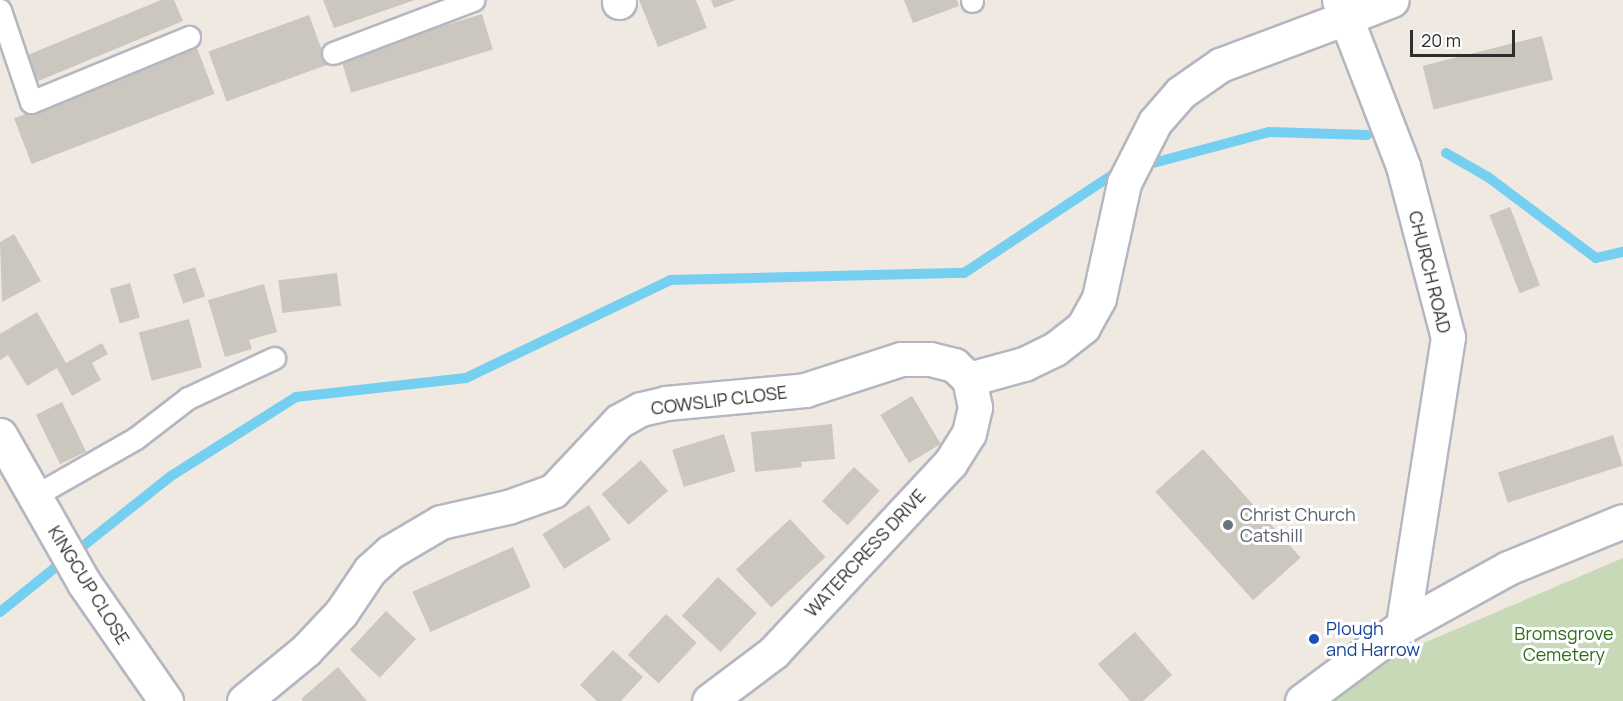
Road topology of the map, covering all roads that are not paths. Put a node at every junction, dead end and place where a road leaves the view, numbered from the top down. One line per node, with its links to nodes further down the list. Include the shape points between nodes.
1 (473, 0): 6 (lane)
2 (1392, 0): 3 (street)
3 (1342, 9): 8 (street, via 1220,65 1180,93 1155,122 1124,183 1099,298 1083,327 1055,349 1024,364); 12 (street, CHURCH ROAD, via 1403,166 1448,337)
4 (0, 10): 5 (lane, via 31,102)
5 (189, 37)
6 (333, 53)
7 (274, 358): 10 (lane, via 188,398 136,438)
8 (969, 379): 14 (street, COWSLIP CLOSE, via 954,365 930,359 901,359 805,390 666,402 641,409 620,421 553,491 508,507 441,522 390,552 370,570 340,613 306,651); 15 (street, WATERCRESS DRIVE, via 975,407 969,434 950,463 774,652)
9 (0, 435): 10 (street, KINGCUP CLOSE)
10 (36, 495): 13 (street, KINGCUP CLOSE, via 84,583)
11 (1623, 521): 12 (street, via 1508,568)
12 (1403, 626): 16 (street)
13 (166, 701)
14 (244, 701)
15 (709, 701)
16 (1302, 701)

